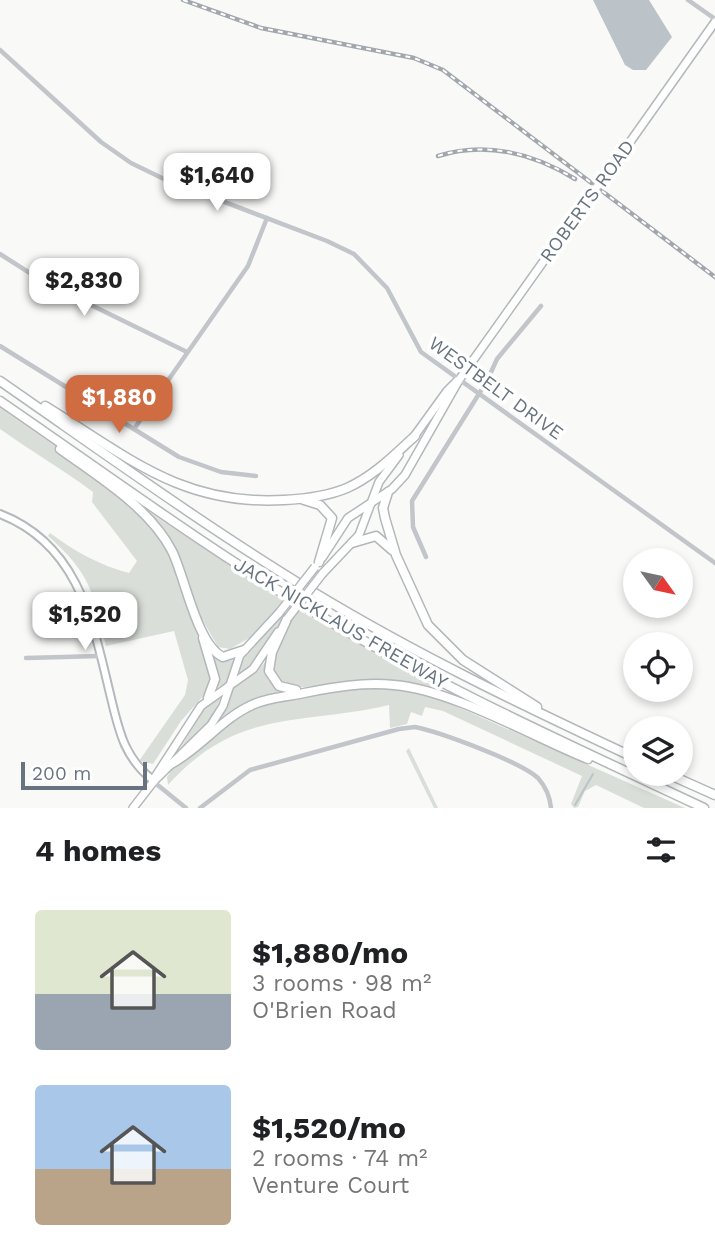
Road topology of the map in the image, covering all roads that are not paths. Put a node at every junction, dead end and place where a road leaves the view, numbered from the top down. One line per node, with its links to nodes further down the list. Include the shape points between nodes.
1 (688, 0): 2 (street)
2 (715, 21): 10 (main road, ROBERTS ROAD, bridge)
3 (0, 50): 4 (street, WESTBELT DRIVE, via 131,163)
4 (267, 218): 8 (street, via 248,265); 10 (street, WESTBELT DRIVE, via 341,247 361,260 387,288 421,352)
5 (0, 254): 8 (street, via 44,282)
6 (541, 306): 11 (street, via 497,359)
7 (0, 346): 14 (street)
8 (187, 352): 14 (street)
9 (0, 380): 18 (highway, via 132,461 192,491 232,500); 34 (highway, JACK NICKLAUS FREEWAY, via 315,593 475,682)
10 (459, 380): 11 (street, WESTBELT DRIVE); 15 (main road, ROBERTS ROAD); 17 (main road, ROBERTS ROAD, via 405,475)
11 (478, 394): 23 (street, via 412,501 413,527); 24 (street, WESTBELT DRIVE)
12 (0, 401): 13 (highway, JACK NICKLAUS FREEWAY)
13 (8, 407): 27 (highway, via 123,496 160,533 173,553); 37 (highway, JACK NICKLAUS FREEWAY, via 317,614 478,702)
14 (134, 429): 16 (street, via 179,457 221,472)
15 (415, 436): 18 (highway, via 384,465 348,487); 19 (main road, ROBERTS ROAD, via 385,471)
16 (256, 476)
17 (388, 492): 19 (main road, ROBERTS ROAD); 22 (highway, via 383,508)
18 (299, 499): 25 (highway, via 320,505 332,519)
19 (372, 502): 21 (main road, ROBERTS ROAD); 25 (main road, ROBERTS ROAD, via 343,523)
20 (0, 514): 29 (main road, via 43,540 71,571 87,604)
21 (352, 543): 22 (highway, via 376,536); 26 (main road, ROBERTS ROAD, bridge)
22 (396, 555): 34 (highway, via 420,611 450,649)
23 (426, 557)
24 (715, 563)
25 (317, 565): 28 (main road, ROBERTS ROAD, bridge)
26 (287, 620): 31 (main road, ROBERTS ROAD, via 260,661); 32 (highway, via 272,652 270,675 284,688)
27 (199, 622): 28 (highway, via 218,655); 33 (highway, via 215,679)
28 (244, 650): 31 (main road, ROBERTS ROAD)
29 (100, 656): 30 (street); 39 (main road, via 121,740 134,764)
30 (26, 658)
31 (229, 686): 33 (main road, ROBERTS ROAD); 36 (main road, ROBERTS ROAD, via 214,721)
32 (313, 691): 36 (highway, via 244,708); 38 (highway, via 367,684 416,688 453,699)
33 (208, 698): 39 (main road, ROBERTS ROAD)
34 (579, 732): 35 (highway, JACK NICKLAUS FREEWAY)
35 (623, 752)
36 (171, 764): 39 (main road, ROBERTS ROAD)
37 (623, 770)
38 (623, 771)
39 (153, 781): 43 (main road, ROBERTS ROAD); 44 (street)
40 (693, 785): 42 (highway)
41 (657, 786): 47 (highway, JACK NICKLAUS FREEWAY)
42 (715, 795)
43 (132, 808)
44 (186, 808)
45 (200, 808): 46 (street, via 250,771 415,727 535,776 546,789)
46 (551, 808)
47 (704, 808)

